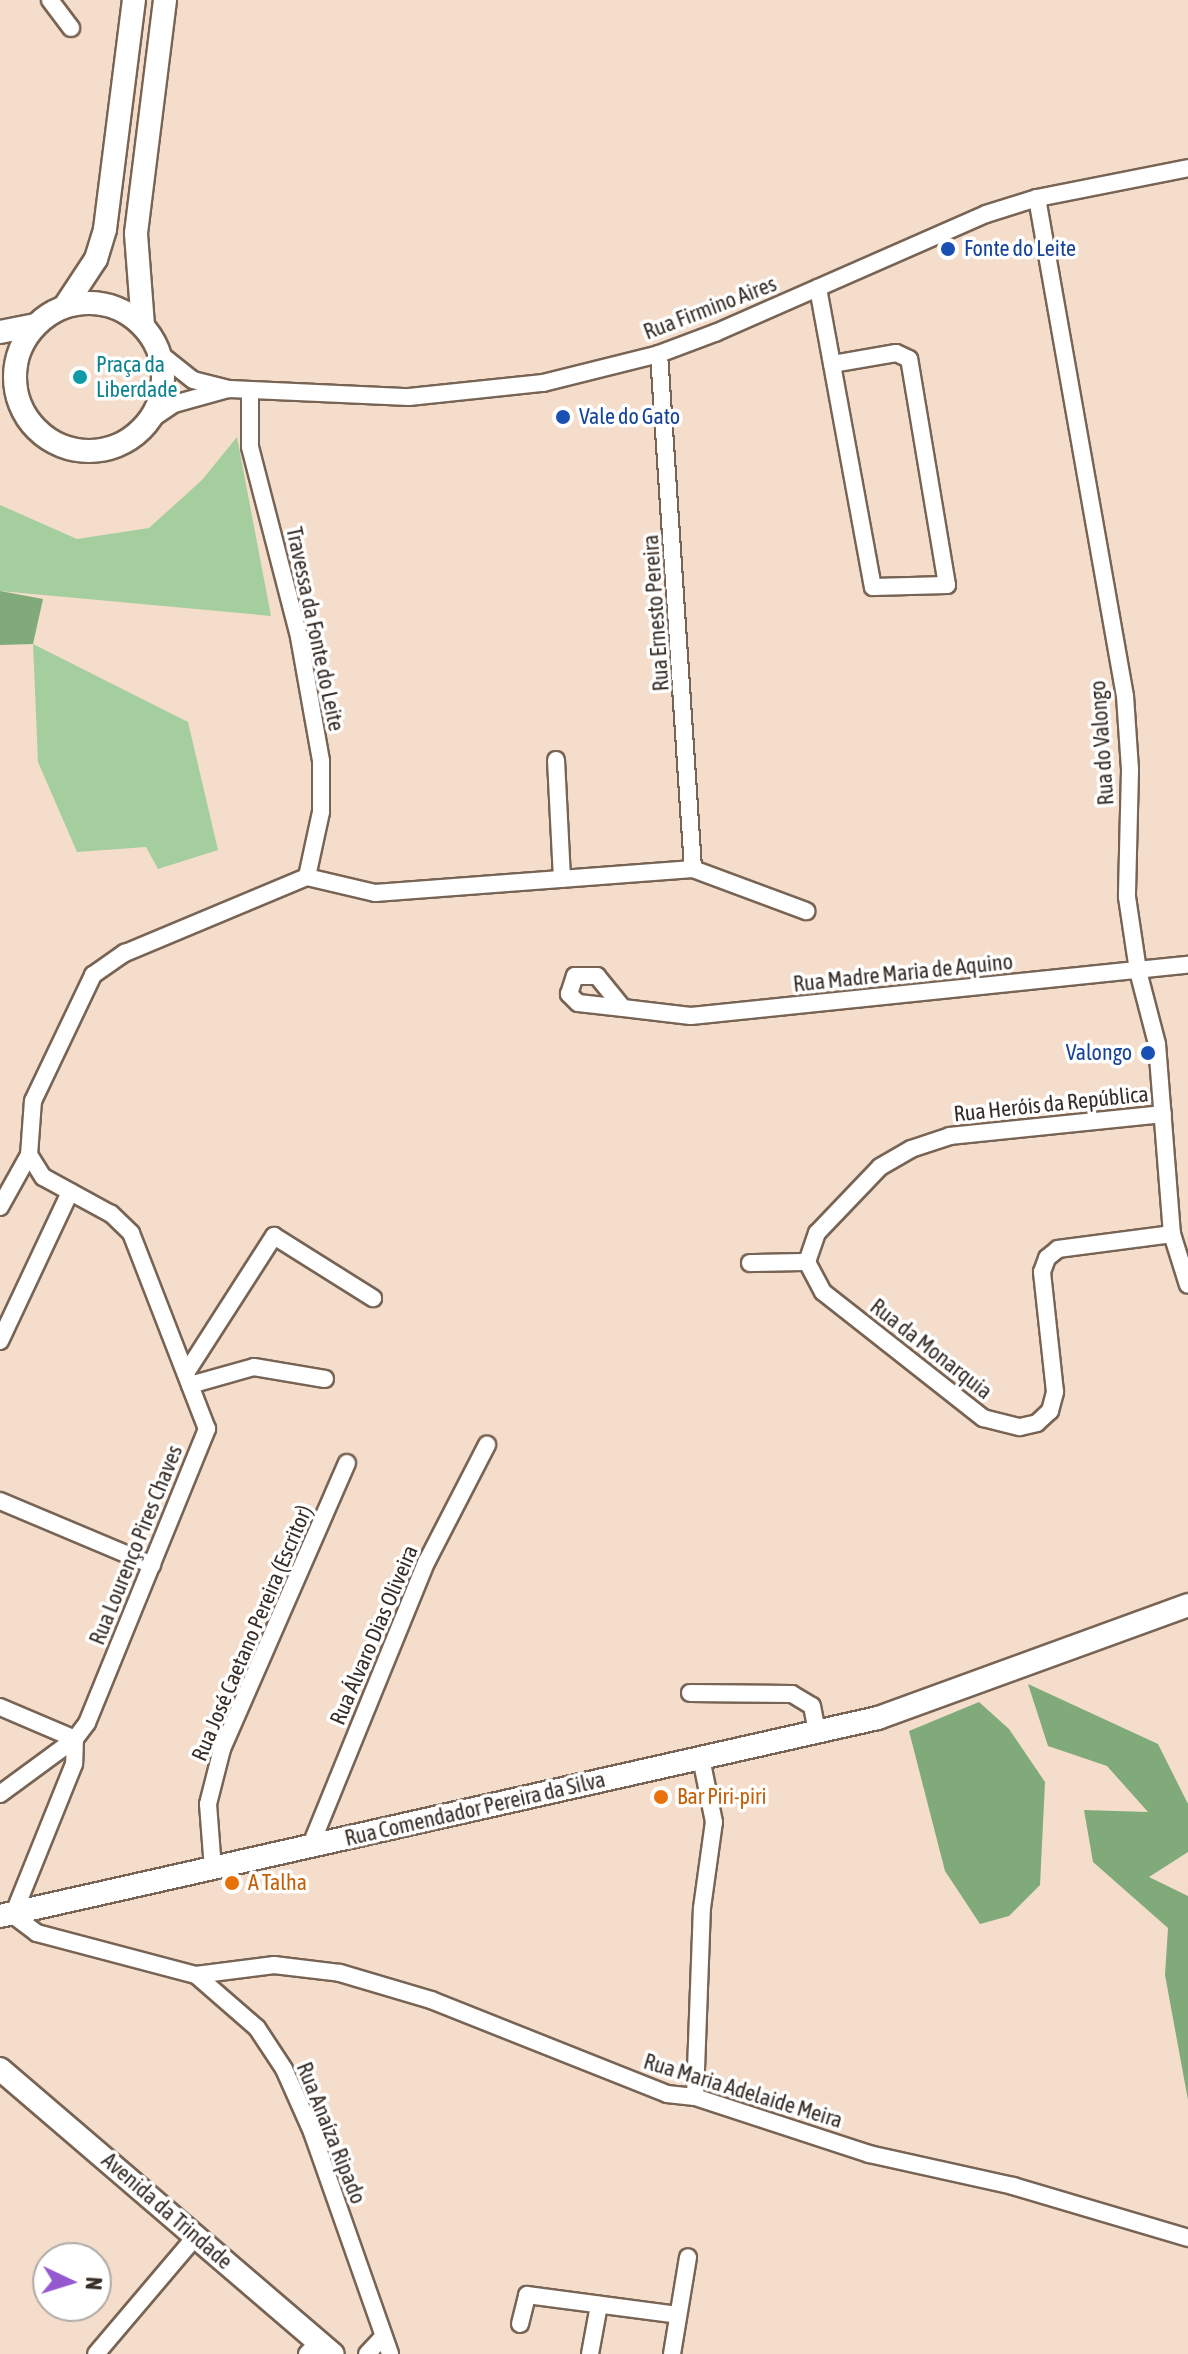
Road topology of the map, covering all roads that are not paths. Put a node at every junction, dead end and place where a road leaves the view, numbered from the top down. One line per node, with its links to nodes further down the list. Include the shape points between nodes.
1 (50, 0): 4 (street)
2 (134, 0): 8 (main road, via 105,229 96,259)
3 (165, 0): 10 (main road, via 136,233)
4 (71, 28)
5 (1188, 168): 6 (street, Rua Firmino Aires)
6 (1037, 198): 7 (street, Rua Firmino Aires, via 986,214); 26 (street, Rua do Valongo, via 1125,696 1130,770 1127,897)
7 (818, 288): 13 (street, Rua Firmino Aires); 14 (street)
8 (65, 306): 9 (main road); 10 (main road, via 107,304)
9 (35, 325): 11 (main road); 18 (main road, via 15,363)
10 (143, 325): 12 (main road)
11 (0, 332)
12 (159, 353): 15 (street, via 193,380); 19 (main road, via 164,376)
13 (659, 354): 16 (street, Rua Firmino Aires, via 485,392 367,398); 21 (street, Rua Ernesto Pereira)
14 (832, 364): 14 (street, via 873,587 947,585 909,359 896,353)
15 (230, 389): 16 (street, Rua Firmino Aires); 19 (street, via 174,404)
16 (250, 390): 22 (street, Travessa da Fonte do Leite, via 250,447 299,637 321,761 321,812)
17 (0, 391): 18 (main road)
18 (19, 404): 19 (main road, via 48,440 91,452 134,437)
19 (150, 420)
20 (556, 760): 23 (street)
21 (693, 869): 23 (street); 24 (street)
22 (307, 877): 23 (street, via 375,893); 29 (street, via 125,953 93,975 33,1101)
23 (562, 879)
24 (806, 911)
25 (1188, 965): 26 (street, Rua Madre Maria de Aquino)
26 (1138, 971): 27 (street, Rua Madre Maria de Aquino, via 691,1016); 28 (street, Rua do Valongo, via 1157,1044)
27 (623, 1008)
28 (1163, 1114): 32 (street, Rua do Valongo); 33 (street, Rua Heróis da República, via 950,1136 911,1149 880,1167 817,1233)
29 (29, 1155): 30 (street, via 43,1177); 31 (street)
30 (70, 1192): 37 (street); 38 (street, Rua Lourenço Pires Chaves, via 111,1214 131,1233)
31 (0, 1207)
32 (1172, 1234): 33 (street, Rua da Monarquia, via 1058,1249 1047,1258 1042,1272 1055,1392 1050,1411 1037,1423 1020,1427 983,1418 823,1292); 35 (street, Rua do Valongo)
33 (807, 1262): 34 (street)
34 (750, 1263)
35 (1188, 1285)
36 (373, 1298): 38 (street, via 274,1236)
37 (0, 1341)
38 (188, 1379): 39 (street, via 254,1367); 43 (street, Rua Lourenço Pires Chaves, via 207,1429)
39 (325, 1379)
40 (487, 1445): 51 (street, Rua Álvaro Dias Oliveira, via 427,1561)
41 (347, 1463): 52 (street, Rua José Caetano Pereira (Escritor), via 222,1749 208,1804)
42 (0, 1501): 43 (street)
43 (152, 1565): 48 (street, Rua Lourenço Pires Chaves, via 87,1723)
44 (1188, 1605): 47 (main road, Rua Comendador Pereira da Silva, via 947,1696)
45 (690, 1693): 47 (street, via 792,1694 812,1706)
46 (0, 1707): 48 (street)
47 (817, 1732): 49 (main road, Rua Comendador Pereira da Silva)
48 (75, 1739): 50 (street, Rua Lourenço Pires Chaves); 53 (street, via 74,1764)
49 (701, 1758): 51 (main road, Rua Comendador Pereira da Silva); 56 (street, via 714,1822 702,1908)
50 (0, 1794)
51 (310, 1847): 52 (main road, Rua Comendador Pereira da Silva)
52 (213, 1869): 53 (main road, Rua Comendador Pereira da Silva)
53 (6, 1916): 54 (street, Rua Anaíza Ripado, via 37,1933)
54 (196, 1975): 56 (street, Rua Maria Adelaide Meira, via 274,1965 340,1973 431,2000 667,2094); 63 (street, Rua Anaíza Ripado, via 257,2028 284,2069)
55 (0, 2069): 57 (main road, Avenida da Trindade)
56 (695, 2097): 58 (street, Rua Maria Adelaide Meira, via 869,2154 1013,2186)
57 (196, 2236): 64 (main road, Avenida da Trindade); 65 (street)
58 (1188, 2238)
59 (688, 2257): 61 (street)
60 (599, 2305): 61 (street); 62 (street, via 527,2295); 68 (street)
61 (678, 2315): 69 (street)
62 (520, 2324)
63 (383, 2337): 66 (street); 67 (street, Rua Anaíza Ripado)
64 (320, 2350)
65 (96, 2354)
66 (367, 2354)
67 (390, 2354)
68 (590, 2354)
69 (672, 2354)

